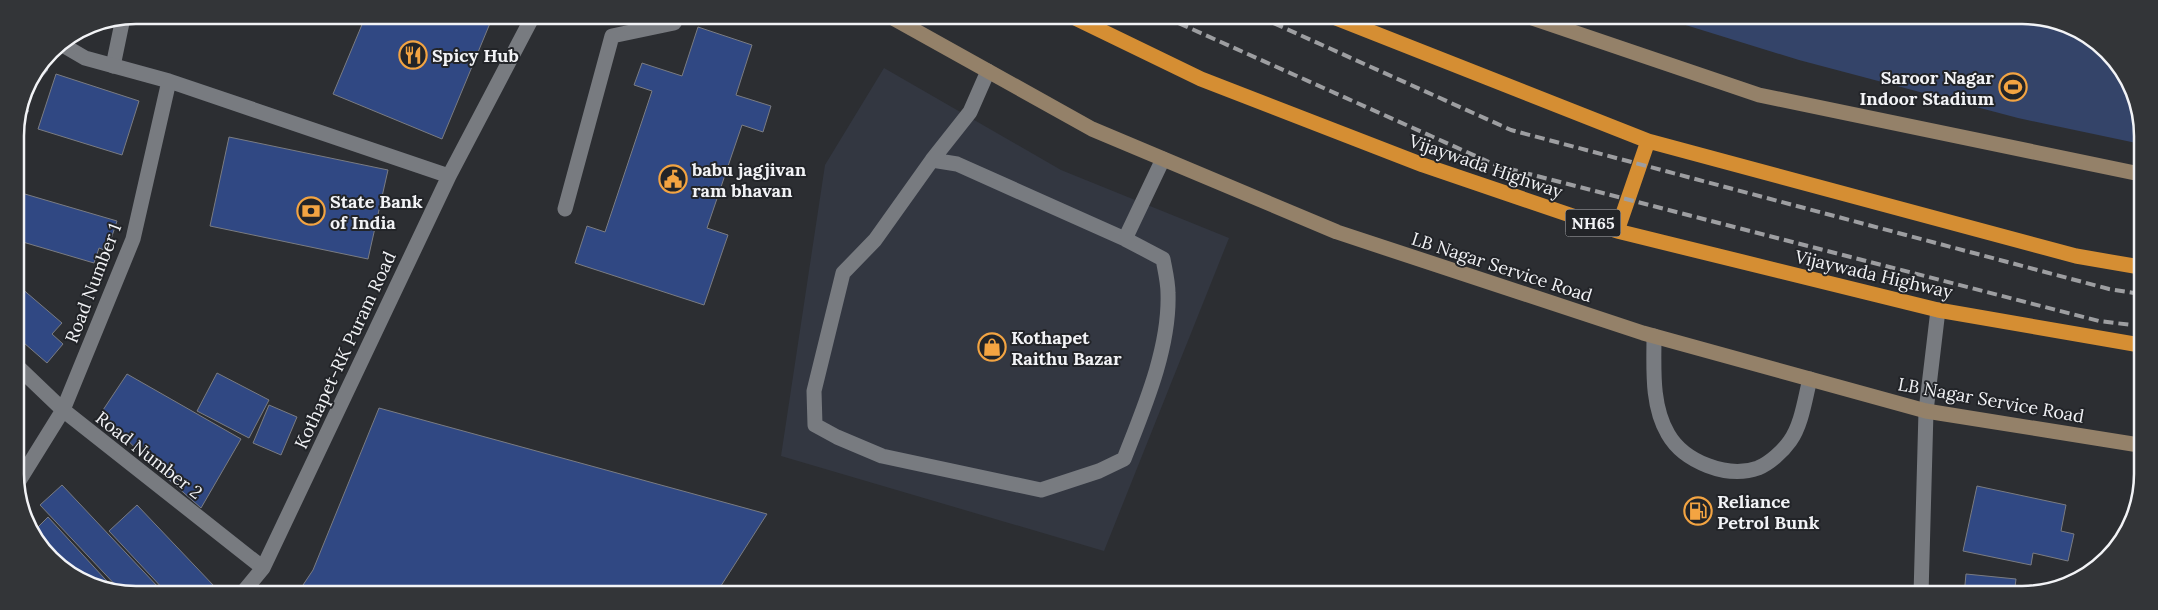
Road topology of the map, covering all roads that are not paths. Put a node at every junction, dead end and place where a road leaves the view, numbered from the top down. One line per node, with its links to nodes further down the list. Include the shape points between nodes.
1 (529, 24): 16 (street, Kothapet-RK Puram Road)
2 (669, 24): 17 (street, via 612,36)
3 (903, 24): 10 (street, LB Nagar Service Road)
4 (1087, 24): 18 (highway, Vijaywada Highway / NH65, via 1201,79 1423,165)
5 (1351, 24): 12 (highway)
6 (1550, 24): 15 (street, via 1760,95)
7 (122, 25): 9 (street)
8 (68, 48): 9 (street, via 85,58)
9 (113, 66): 11 (street)
10 (988, 71): 13 (street, LB Nagar Service Road, via 1092,129); 14 (street, via 970,112)
11 (169, 81): 16 (street); 26 (street, Road Number 1, via 133,239)
12 (1648, 141): 18 (highway); 20 (highway, via 2076,256)
13 (1164, 159): 19 (street); 22 (street, LB Nagar Service Road, via 1337,232)
14 (932, 160): 19 (street, via 957,164); 19 (street, via 875,240 843,273 814,392 815,425 882,456 1041,490 1124,459 1150,394 1165,331 1168,293 1163,259)
15 (2134, 173)
16 (449, 176): 30 (street, Kothapet-RK Puram Road)
17 (565, 209)
18 (1617, 231): 21 (highway, Vijaywada Highway / NH65)
19 (1125, 239)
20 (2134, 266)
21 (1938, 310): 23 (highway, Vijaywada Highway / NH65); 27 (street)
22 (1654, 336): 25 (street, LB Nagar Service Road); 25 (street, via 1656,398 1668,434 1686,454 1720,470 1759,468 1778,455 1791,440)
23 (2134, 344)
24 (24, 373): 26 (street, Road Number 2)
25 (1810, 379): 27 (street, LB Nagar Service Road)
26 (63, 410): 29 (street, Road Number 1); 30 (street, Road Number 2)
27 (1926, 411): 28 (street, LB Nagar Service Road); 32 (street)
28 (2134, 445)
29 (24, 473)
30 (263, 568): 31 (street, Kothapet-RK Puram Road)
31 (248, 586)
32 (1921, 586)

